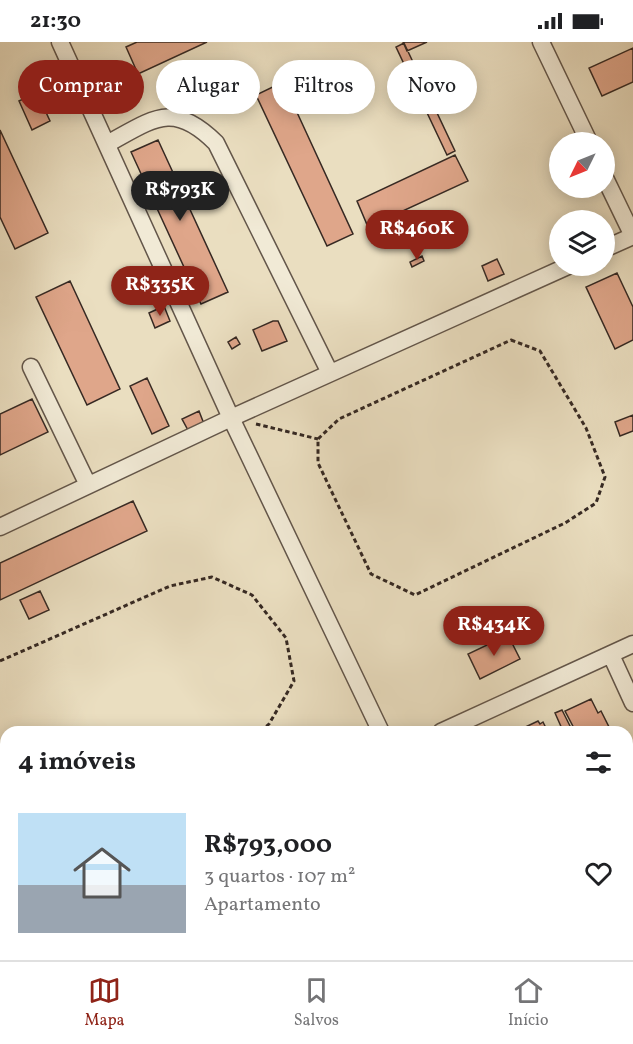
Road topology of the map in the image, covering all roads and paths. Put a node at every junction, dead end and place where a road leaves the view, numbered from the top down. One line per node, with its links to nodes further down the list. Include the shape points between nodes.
1 (60, 42): 4 (street)
2 (541, 42): 3 (street)
3 (584, 132)
4 (107, 144): 10 (street, via 166,116 187,120 216,143); 11 (street)
5 (615, 198): 6 (street)
6 (633, 236): 7 (street)
7 (615, 244)
8 (549, 275): 10 (street)
9 (31, 367): 13 (street)
10 (330, 373): 11 (street)
11 (231, 418): 12 (path); 13 (street); 20 (street)
12 (318, 439): 12 (path, via 318,463 371,574 415,596 565,524 596,503 605,477 586,428 540,351 511,340 339,419)
13 (88, 485): 14 (street)
14 (0, 527)
15 (633, 644): 16 (street)
16 (610, 655): 18 (street); 21 (street)
17 (0, 661): 19 (path, via 170,586 212,578 252,595 286,638 294,681)
18 (633, 703)
19 (267, 726)
20 (378, 726)
21 (475, 726)

